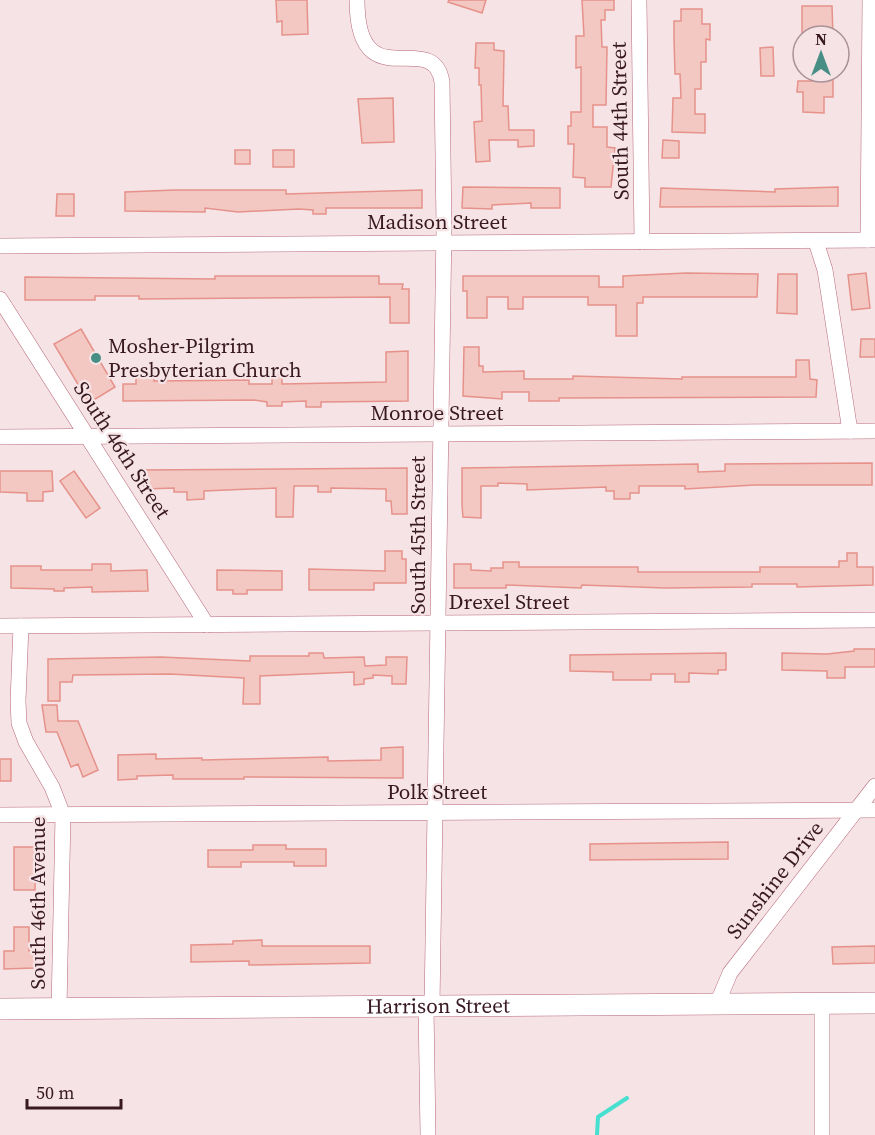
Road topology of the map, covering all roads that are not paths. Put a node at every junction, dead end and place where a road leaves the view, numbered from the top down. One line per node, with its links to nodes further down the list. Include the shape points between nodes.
1 (357, 0): 7 (street, South 45th Street, via 358,30 364,45 375,54 427,61 435,66 442,82)
2 (639, 0): 5 (street, South 44th Street)
3 (870, 0): 4 (street)
4 (872, 240): 6 (street, Madison Street)
5 (642, 242): 6 (street, Madison Street); 7 (street, Madison Street)
6 (816, 242): 10 (street, via 825,270)
7 (443, 243): 8 (street, Madison Street); 12 (street, South 45th Street)
8 (0, 246)
9 (0, 299): 14 (street, South 46th Street)
10 (850, 431): 11 (street, Monroe Street); 12 (street, Monroe Street)
11 (875, 431)
12 (440, 434): 14 (street, Monroe Street); 16 (street, South 45th Street)
13 (0, 437): 14 (street, Monroe Street)
14 (88, 437): 17 (street, South 46th Street)
15 (875, 620): 16 (street, Drexel Street)
16 (439, 623): 17 (street, Drexel Street); 23 (street, South 45th Street)
17 (207, 625): 19 (street, Drexel Street)
18 (0, 626): 19 (street, Drexel Street)
19 (21, 626): 25 (street, South 46th Avenue, via 20,723)
20 (875, 786): 21 (street, Sunshine Drive)
21 (856, 810): 22 (street, Polk Street); 23 (street, Polk Street); 27 (street, Sunshine Drive, via 730,973)
22 (875, 810)
23 (436, 813): 25 (street, Polk Street); 29 (street, South 45th Street)
24 (0, 815): 25 (street, Polk Street)
25 (63, 815): 30 (street, South 46th Avenue)
26 (875, 1003): 28 (main road, Harrison Street)
27 (717, 1004): 28 (main road, Harrison Street); 29 (main road, Harrison Street)
28 (822, 1004): 33 (street)
29 (429, 1006): 30 (main road, Harrison Street); 32 (street, South 45th Street)
30 (59, 1008): 31 (main road, Harrison Street)
31 (0, 1009)
32 (428, 1135)
33 (822, 1135)

